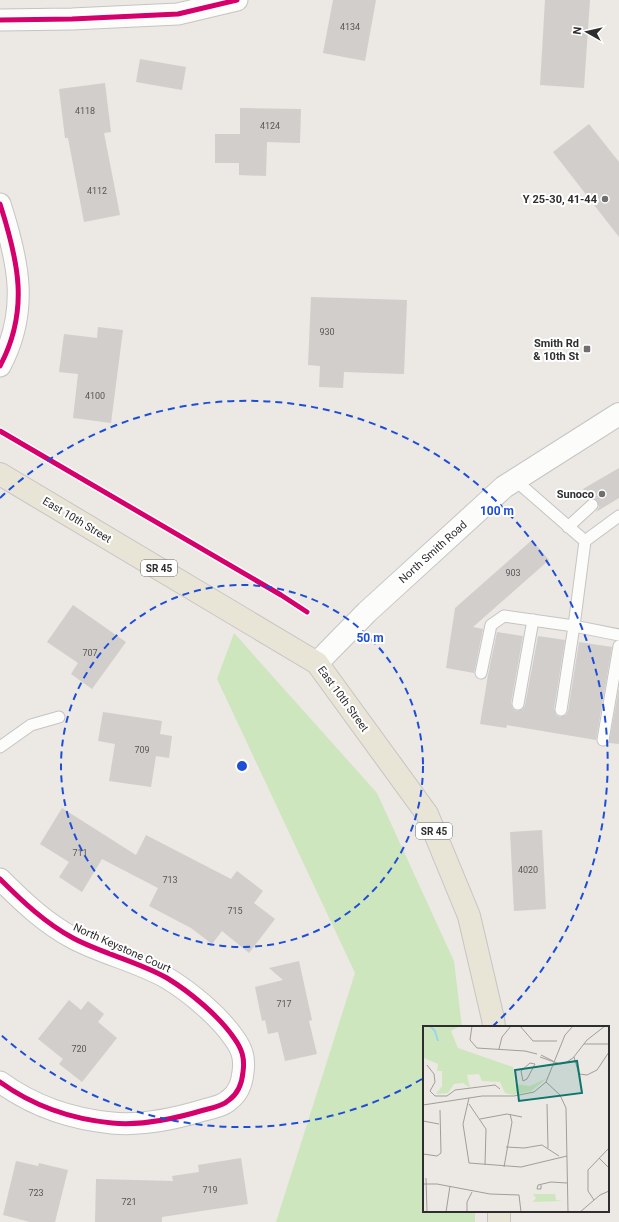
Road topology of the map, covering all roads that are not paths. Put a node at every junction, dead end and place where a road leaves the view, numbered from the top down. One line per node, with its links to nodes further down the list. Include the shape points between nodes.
1 (237, 0): 2 (street, via 164,15)
2 (0, 20)
3 (0, 204): 4 (street, via 18,274 19,300 11,340)
4 (0, 366)
5 (619, 414): 7 (main road, North Smith Road)
6 (0, 474): 16 (main road, East 10th Street / SR 45)
7 (515, 480): 10 (lane); 16 (main road, North Smith Road, via 504,487 367,612)
8 (592, 505): 10 (lane)
9 (619, 516): 11 (lane)
10 (568, 526): 11 (lane)
11 (585, 541): 13 (lane)
12 (533, 620): 13 (lane); 17 (lane, via 504,616 491,625); 18 (lane)
13 (574, 626): 14 (lane); 19 (lane)
14 (619, 635)
15 (619, 646): 21 (lane)
16 (317, 663): 24 (main road, East 10th Street / SR 45, via 427,814 469,916)
17 (481, 673)
18 (518, 704)
19 (561, 710)
20 (59, 717): 22 (lane, via 31,725)
21 (603, 740)
22 (0, 747)
23 (0, 879): 25 (street, North Keystone Court, via 53,926 93,948 167,978 188,993 211,1012 240,1046 244,1056 242,1081 237,1092 228,1101 188,1115 135,1124 112,1123 57,1112 35,1103)
24 (494, 1026)
25 (0, 1082)

